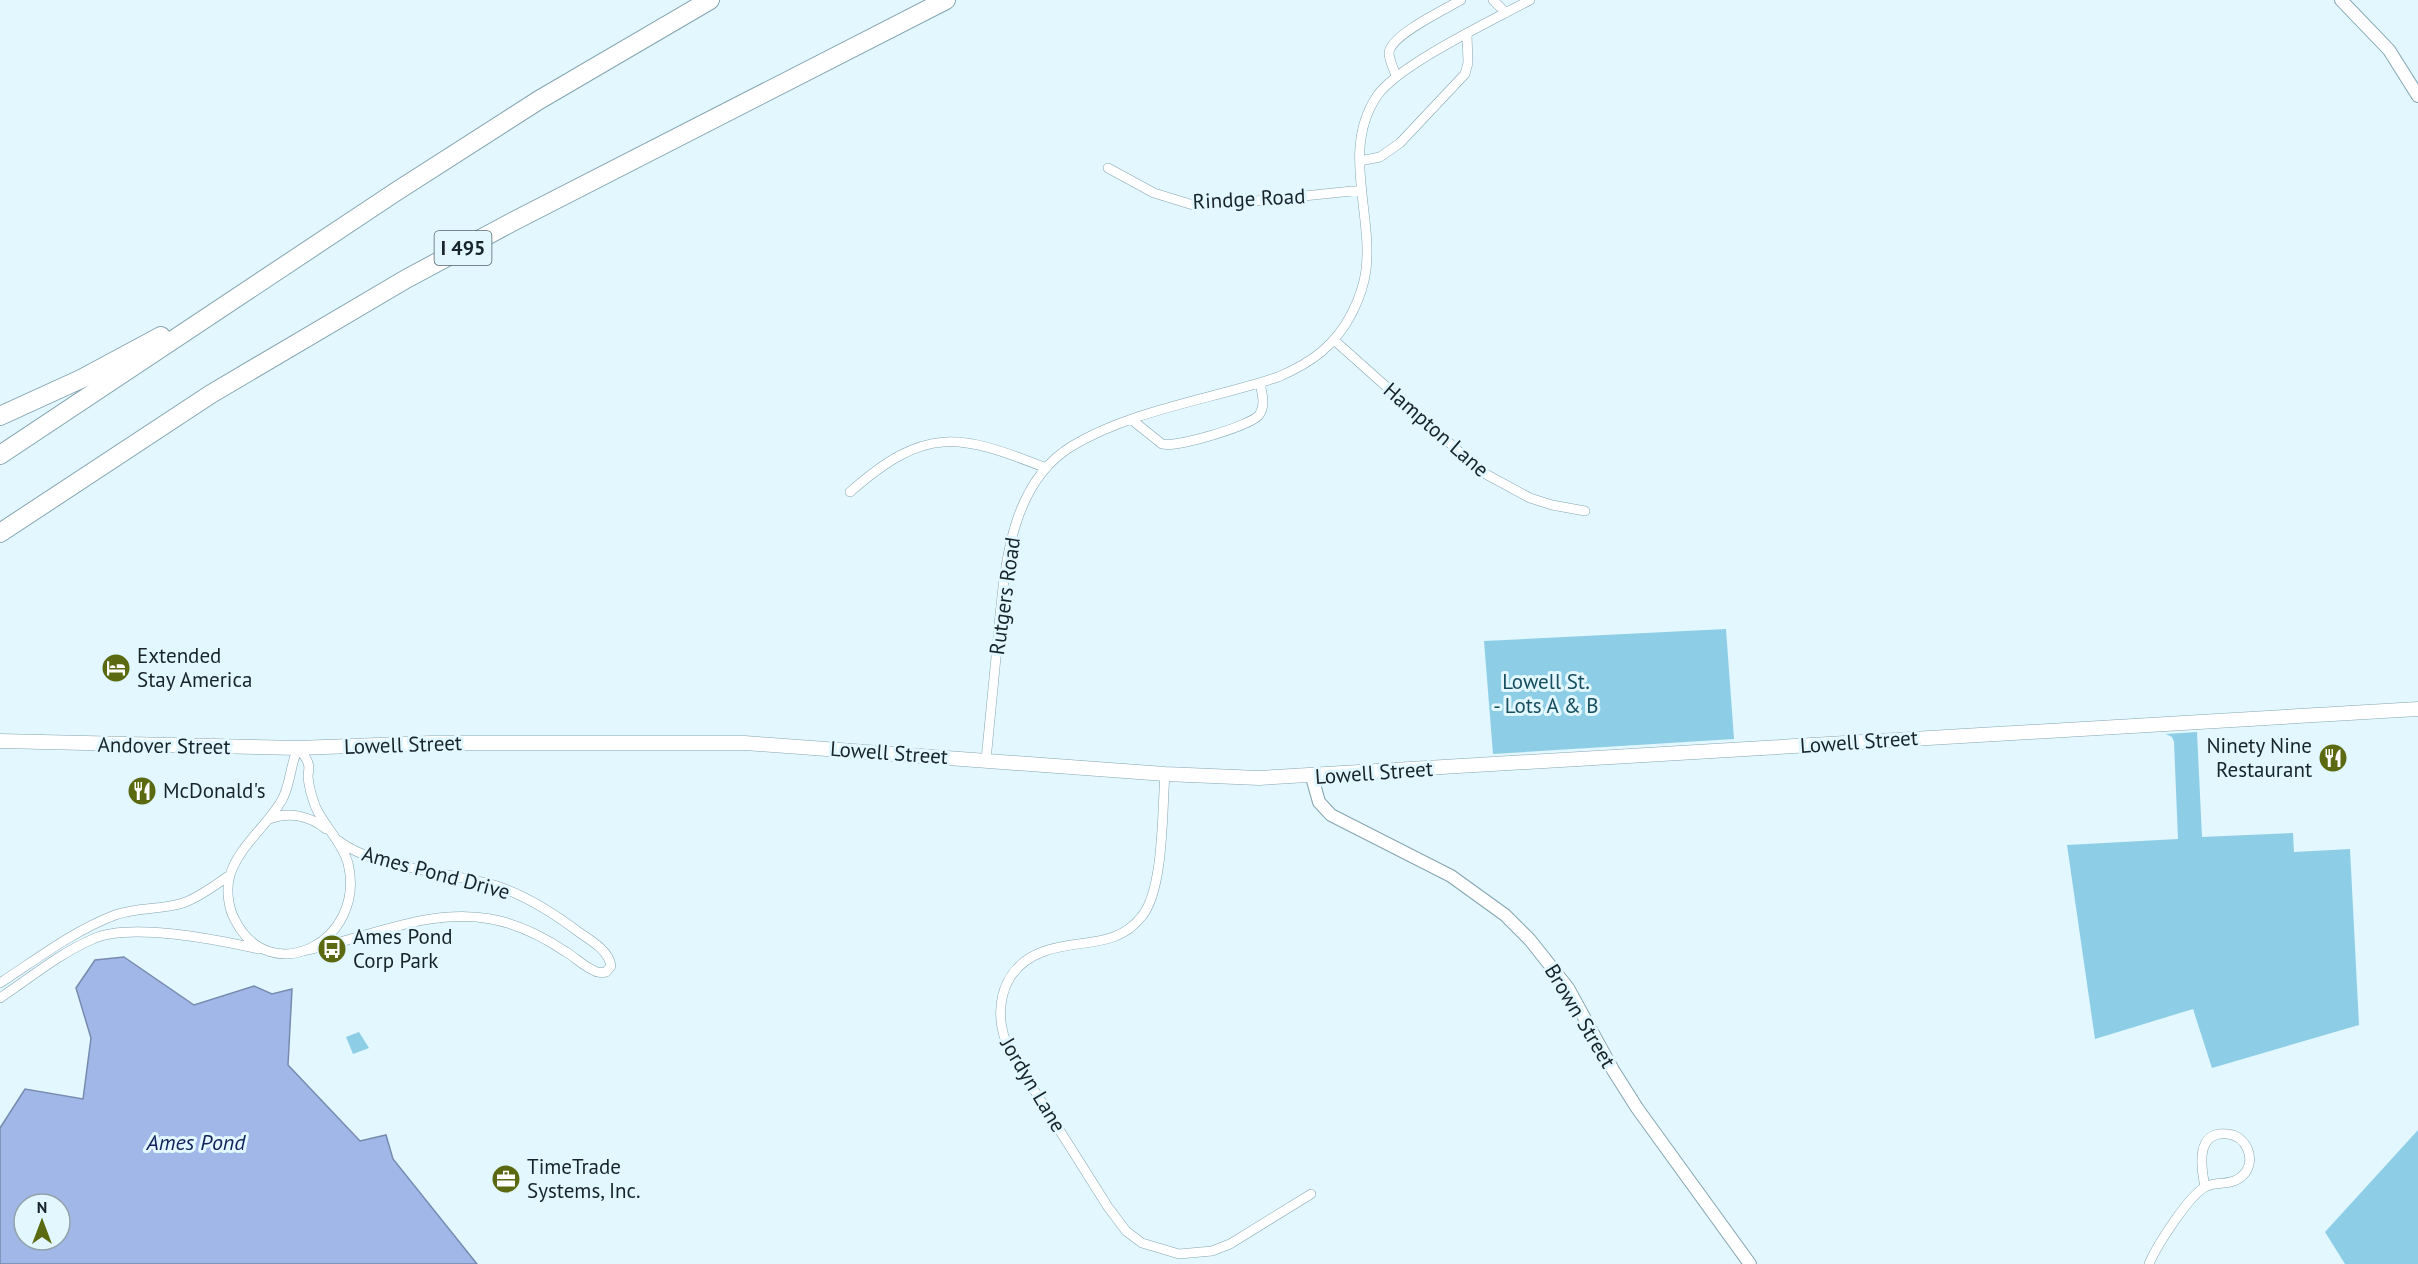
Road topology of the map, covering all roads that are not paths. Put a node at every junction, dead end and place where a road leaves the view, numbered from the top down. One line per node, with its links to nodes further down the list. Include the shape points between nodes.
1 (710, 0): 14 (highway, via 539,100)
2 (946, 0): 23 (highway, I 495, via 406,279 211,394)
3 (1461, 0): 9 (street, via 1399,37 1389,54)
4 (1493, 0): 7 (street)
5 (1530, 0): 7 (street, Rutgers Road)
6 (2341, 0): 10 (street, via 2389,50)
7 (1506, 13): 8 (street, Rutgers Road)
8 (1467, 35): 9 (street, Rutgers Road); 11 (street, via 1465,74 1400,143 1380,157)
9 (1395, 76): 11 (street, Rutgers Road, via 1368,112)
10 (2418, 96)
11 (1360, 161): 13 (street, Rutgers Road)
12 (1108, 168): 13 (street, Rindge Road, via 1154,193 1193,205)
13 (1362, 190): 15 (street, Rutgers Road, via 1367,245 1365,277 1346,326)
14 (250, 289): 17 (highway, via 81,379); 19 (highway)
15 (1334, 340): 16 (street, Rutgers Road, via 1304,366); 22 (street, Hampton Lane, via 1489,477 1530,498)
16 (1260, 383): 18 (street, Rutgers Road); 18 (street, via 1262,406 1254,420 1179,443 1162,444)
17 (0, 417)
18 (1132, 420): 20 (street, Rutgers Road, via 1074,445)
19 (0, 455)
20 (1046, 468): 21 (street, via 973,443 942,441 893,459); 28 (street, Rutgers Road, via 1022,510 1011,540)
21 (850, 492)
22 (1585, 511)
23 (0, 532)
24 (2418, 709): 30 (main road, Lowell Street)
25 (0, 741): 26 (main road, Andover Street)
26 (298, 748): 27 (main road, Andover Street); 31 (street, via 288,785); 32 (street, Ames Pond Drive, via 308,763 316,808)
27 (329, 748): 28 (main road, Lowell Street, via 431,743 713,742)
28 (986, 760): 29 (main road, Lowell Street)
29 (1165, 774): 30 (main road, Lowell Street); 40 (street, Jordyn Lane, via 1157,874 1148,908 1120,936 1042,952 1024,964 1002,996 999,1021 1004,1040 1108,1207 1126,1231 1142,1243 1179,1254 1212,1251)
30 (1312, 777): 41 (street, Brown Street, via 1319,802 1331,815 1451,876 1505,915 1530,940 1568,988 1637,1108)
31 (269, 819): 32 (street, Ames Pond Drive, via 294,815); 34 (street)
32 (331, 832): 33 (street, Ames Pond Drive)
33 (339, 841): 36 (street, Ames Pond Drive, via 350,876 344,917 325,940); 36 (street, Ames Pond Drive, via 377,859 468,878 515,893 591,940 604,951 611,966 606,972 594,971 536,934 471,916 426,919)
34 (230, 875): 35 (street, via 232,914); 37 (street, via 181,903 124,912 98,922)
35 (259, 949): 36 (street, Ames Pond Drive); 38 (street, Ames Pond Drive, via 137,931 112,932 75,948)
36 (302, 951)
37 (0, 983)
38 (0, 998)
39 (2205, 1187): 39 (street, via 2203,1148 2215,1136 2231,1134 2239,1138 2248,1150 2249,1166 2245,1173 2233,1182); 42 (street, via 2161,1239)
40 (1311, 1194)
41 (1750, 1264)
42 (2149, 1264)

